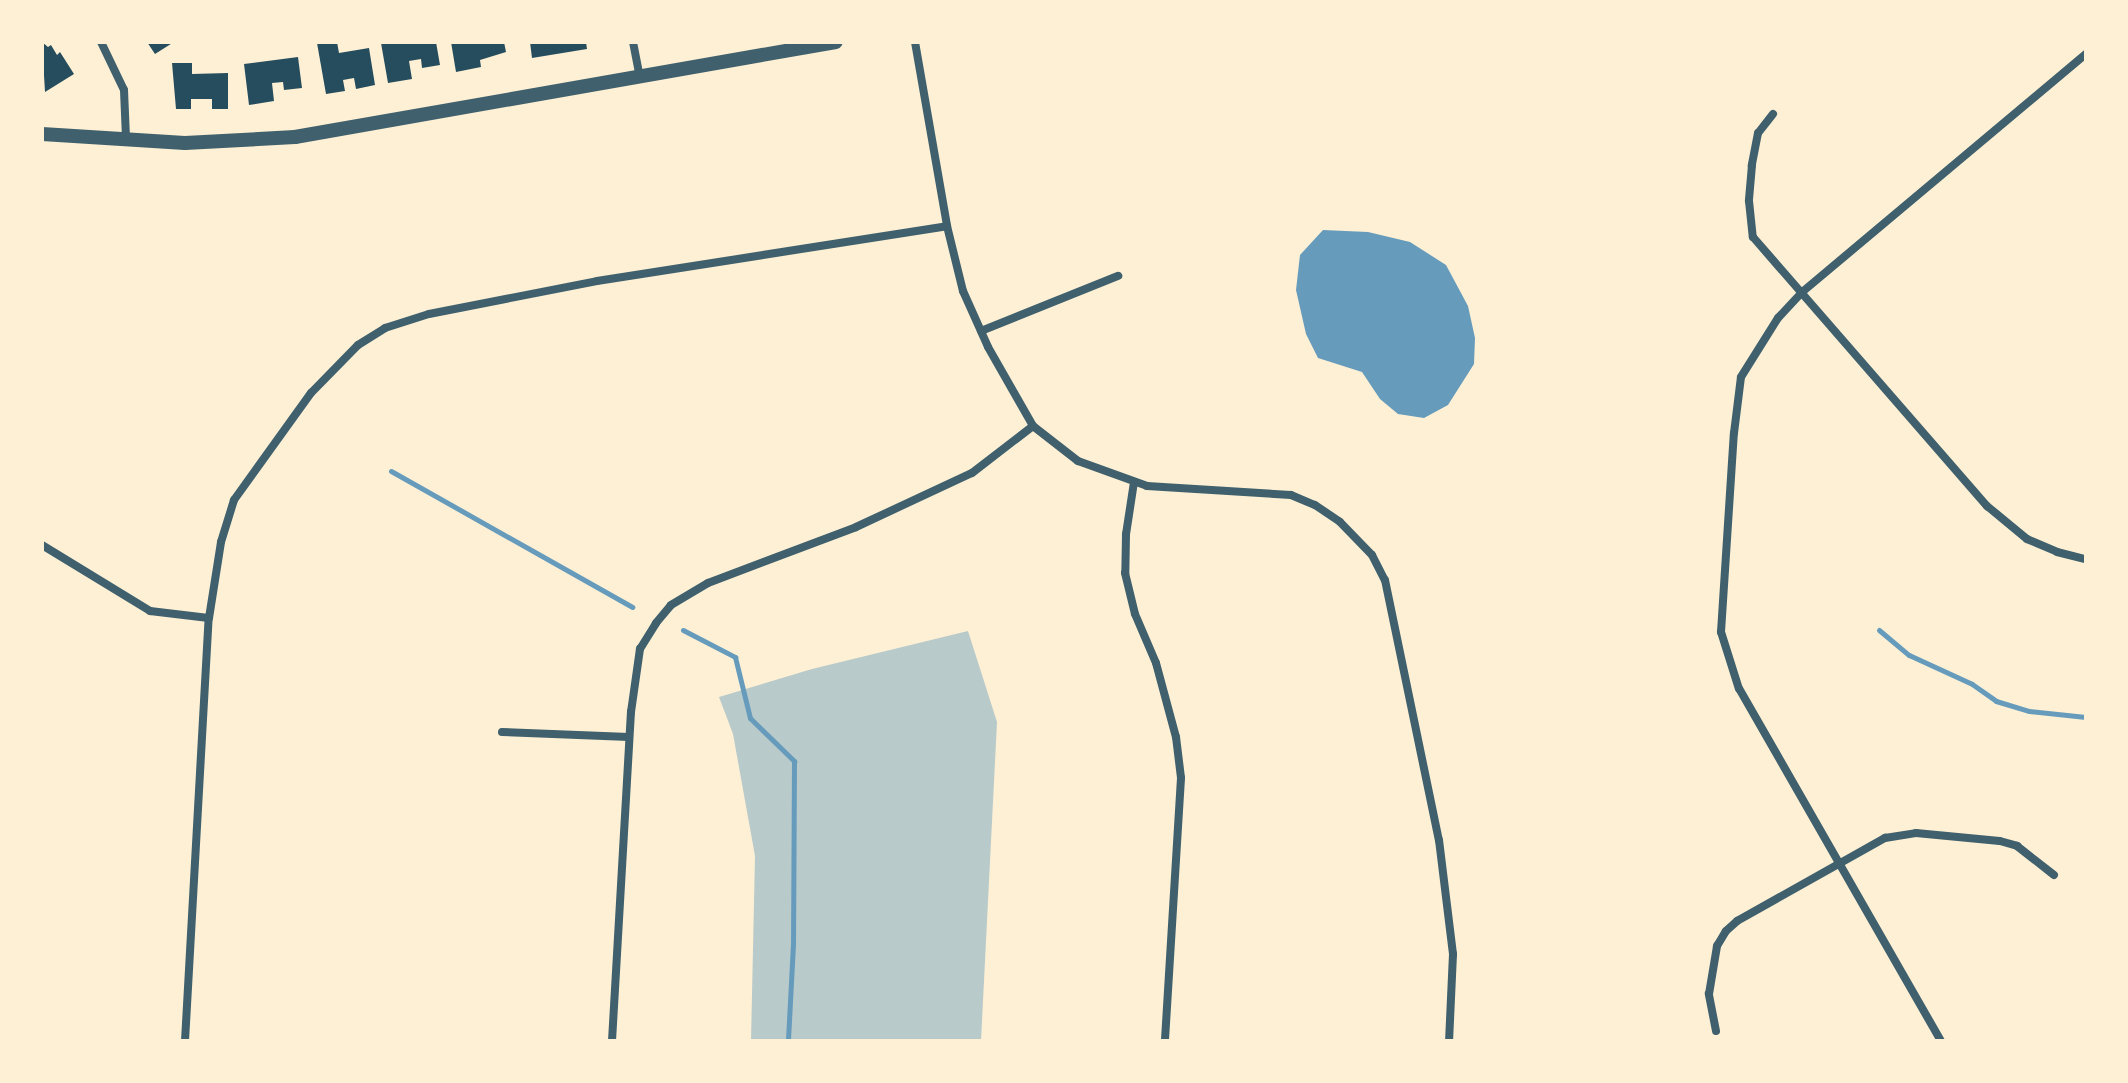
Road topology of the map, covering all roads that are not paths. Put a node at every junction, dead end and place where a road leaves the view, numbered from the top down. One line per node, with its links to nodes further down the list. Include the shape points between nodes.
1 (101, 42): 9 (street, via 124,90)
2 (633, 42): 6 (street)
3 (836, 42): 6 (street)
4 (915, 42): 10 (street)
5 (2086, 54): 12 (street)
6 (640, 77): 9 (street, via 295,137 185,143)
7 (1773, 114): 12 (street, via 1758,133 1752,165 1753,237)
8 (42, 134): 9 (street)
9 (126, 138)
10 (947, 226): 13 (street, via 963,291); 18 (street, via 597,281 429,314 385,328 358,345 311,393 234,500 221,542)
11 (1118, 276): 13 (street)
12 (1801, 293): 17 (street, via 1987,506 2027,539); 21 (street, via 1778,318 1741,377 1721,632 1739,689)
13 (981, 331): 14 (street)
14 (1033, 426): 15 (street, via 1078,461); 20 (street, via 959,480 856,527 708,583 671,605 640,649)
15 (1134, 482): 26 (street, via 1125,573 1156,663 1181,778); 27 (street, via 1291,495 1340,522 1372,555 1385,580 1439,840 1453,954)
16 (42, 545): 18 (street, via 150,611)
17 (2086, 559)
18 (209, 618): 24 (street)
19 (502, 732): 20 (street)
20 (629, 737): 25 (street)
21 (1838, 863): 22 (street, via 1885,838 1916,833 2008,843); 23 (street, via 1726,931 1717,946 1709,994); 28 (street)
22 (2054, 875)
23 (1716, 1031)
24 (185, 1041)
25 (612, 1041)
26 (1165, 1041)
27 (1449, 1041)
28 (1941, 1041)

